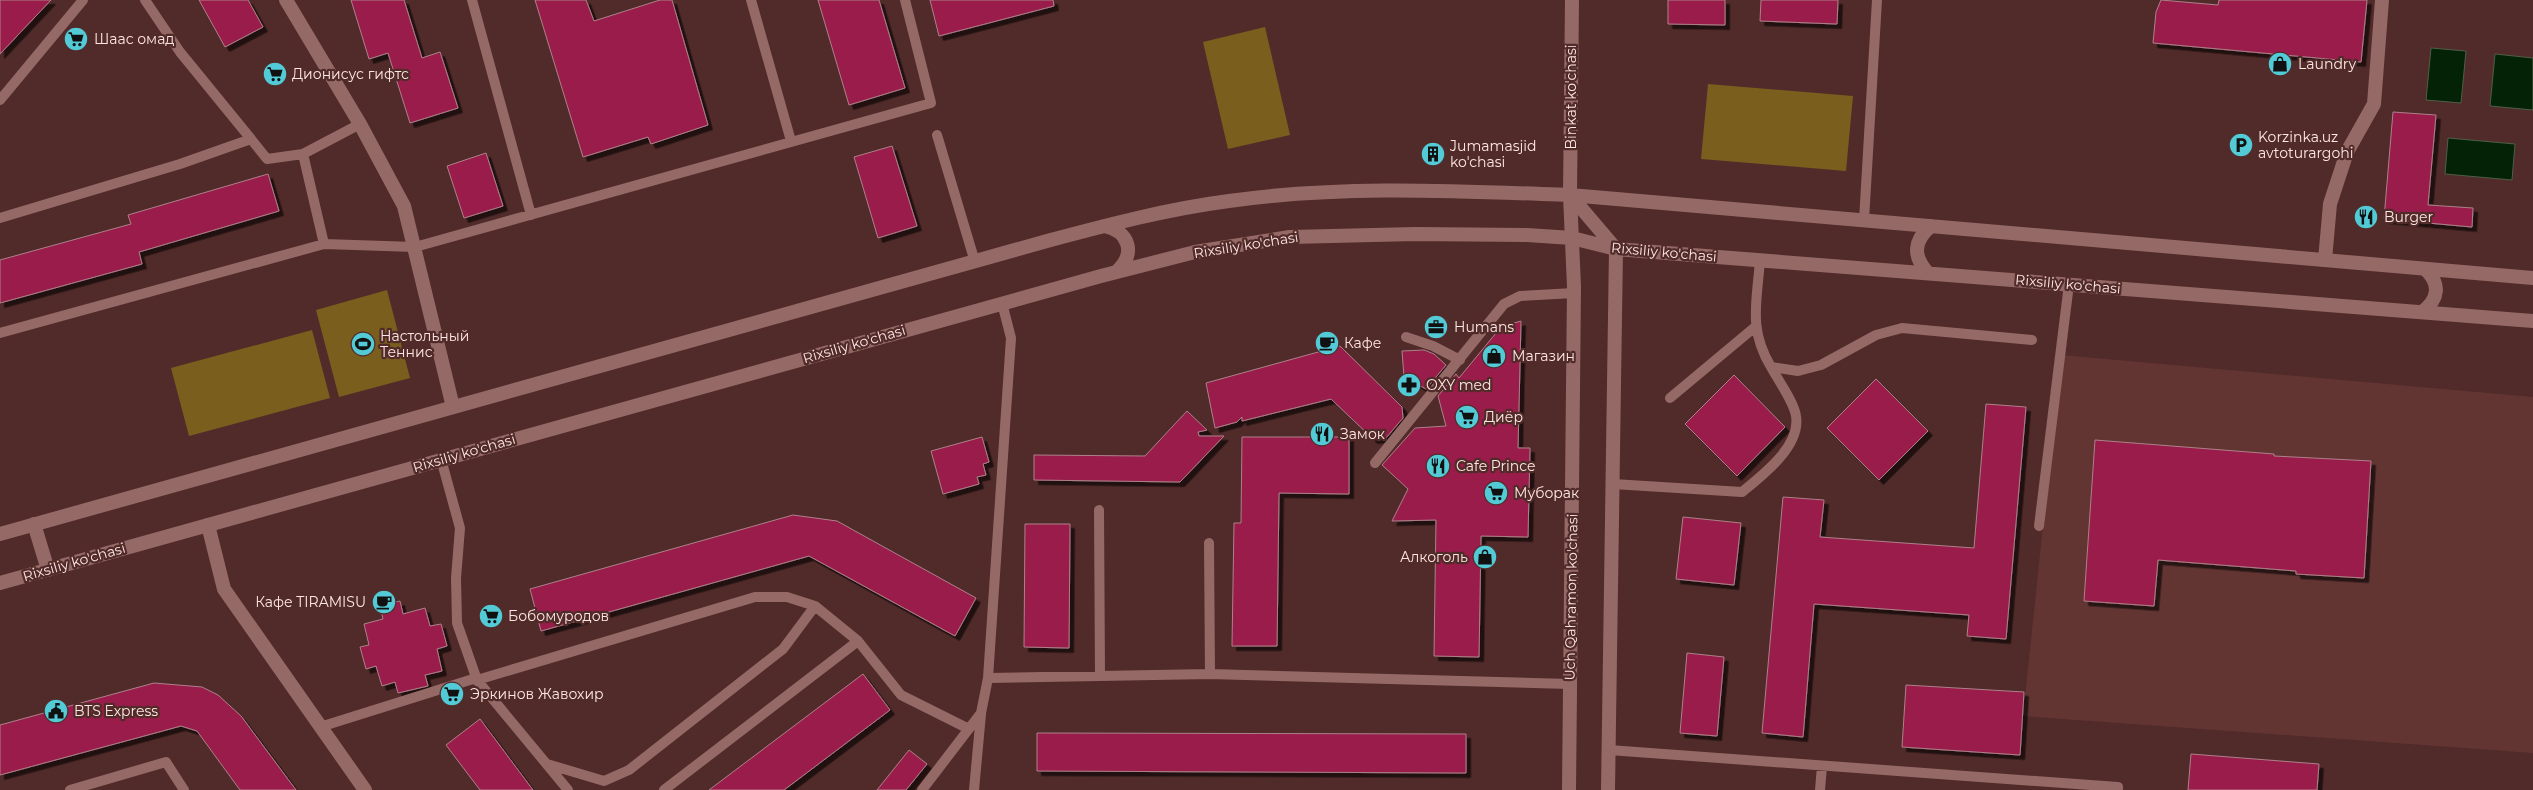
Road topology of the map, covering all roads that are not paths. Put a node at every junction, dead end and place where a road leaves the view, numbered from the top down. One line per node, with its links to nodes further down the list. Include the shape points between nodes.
1 (83, 0): 10 (lane)
2 (145, 0): 13 (lane, via 180,52)
3 (286, 0): 11 (main road)
4 (472, 0): 17 (lane)
5 (751, 0): 14 (lane)
6 (905, 0): 14 (lane, via 931,103)
7 (1572, 0): 16 (main road, Binkat ko'chasi)
8 (1877, 0): 19 (lane)
9 (2382, 0): 27 (main road, via 2374,104 2347,152 2330,204)
10 (0, 100)
11 (360, 124): 15 (lane); 24 (main road, via 404,206)
12 (937, 135): 28 (lane)
13 (251, 139): 15 (lane, via 267,159); 18 (lane, via 180,164)
14 (791, 141): 17 (lane)
15 (303, 154): 23 (lane)
16 (1570, 195): 19 (main road); 20 (main road, via 1431,190 1324,192 1229,201 1144,215); 22 (main road, Uch Qahramon ko'chasi); 25 (main road)
17 (531, 215): 24 (lane)
18 (0, 218)
19 (1864, 220): 21 (main road)
20 (1104, 226): 28 (main road); 30 (main road, via 1120,232 1128,246 1127,260)
21 (1931, 226): 27 (main road); 31 (main road, via 1922,235 1916,249 1919,261)
22 (1572, 238): 25 (main road, Rixsiliy ko'chasi); 30 (main road, Rixsiliy ko'chasi, via 1415,234 1290,237 1195,252); 34 (main road, Uch Qahramon ko'chasi)
23 (324, 244): 24 (lane); 39 (lane)
24 (415, 247): 45 (main road)
25 (1616, 249): 26 (main road, Rixsiliy ko'chasi); 48 (main road)
26 (1760, 260): 31 (main road, Rixsiliy ko'chasi); 38 (lane)
27 (2325, 260): 29 (main road)
28 (975, 262): 45 (main road)
29 (2426, 269): 32 (main road); 36 (main road, via 2434,278 2438,291)
30 (1116, 272): 35 (main road, Rixsiliy ko'chasi)
31 (1928, 273): 33 (main road, Rixsiliy ko'chasi)
32 (2533, 278)
33 (2069, 284): 36 (main road, Rixsiliy ko'chasi); 52 (lane)
34 (1574, 293): 42 (lane, via 1520,296 1504,304); 63 (main road, Uch Qahramon ko'chasi)
35 (1002, 303): 46 (main road, Rixsiliy ko'chasi); 61 (lane, via 1011,338)
36 (2422, 312): 37 (main road, Rixsiliy ko'chasi)
37 (2533, 321)
38 (1755, 327): 43 (lane, via 1762,353); 44 (lane)
39 (0, 333)
40 (1406, 337): 42 (lane)
41 (2032, 340): 43 (lane, via 1902,328 1876,335 1821,366 1798,371)
42 (1460, 360): 47 (lane)
43 (1771, 367): 48 (lane, via 1796,415 1795,436 1774,464 1742,492)
44 (1670, 398)
45 (452, 408): 50 (main road)
46 (441, 459): 51 (main road, Rixsiliy ko'chasi); 62 (lane, via 460,528 456,623)
47 (1374, 463)
48 (1613, 484): 67 (main road)
49 (1099, 510): 60 (lane)
50 (34, 524): 53 (main road); 55 (main road)
51 (208, 524): 55 (main road, Rixsiliy ko'chasi); 65 (main road, via 224,589)
52 (2039, 526)
53 (0, 534)
54 (1209, 543): 59 (lane)
55 (48, 570): 56 (main road, Rixsiliy ko'chasi)
56 (0, 583)
57 (815, 606): 58 (lane); 62 (lane, via 787,597 755,597); 68 (lane, via 783,649 630,770 604,781)
58 (858, 641): 66 (lane, via 901,695); 75 (lane)
59 (1210, 674): 60 (lane); 63 (lane)
60 (1100, 676): 61 (lane)
61 (988, 678): 64 (lane)
62 (477, 680): 65 (lane); 68 (lane)
63 (1570, 684): 78 (main road, Uch Qahramon ko'chasi)
64 (981, 713): 66 (lane); 77 (lane)
65 (320, 727): 71 (main road)
66 (969, 729): 76 (lane)
67 (1609, 750): 69 (lane); 79 (main road)
68 (547, 764): 74 (lane)
69 (1822, 766): 70 (lane); 80 (lane)
70 (2021, 785): 81 (lane, via 2118,787)
71 (362, 789)
72 (70, 790): 73 (lane, via 166,762)
73 (184, 790)
74 (568, 790)
75 (664, 790)
76 (922, 790)
77 (974, 790)
78 (1569, 790)
79 (1608, 790)
80 (1820, 790)
81 (2118, 790)

